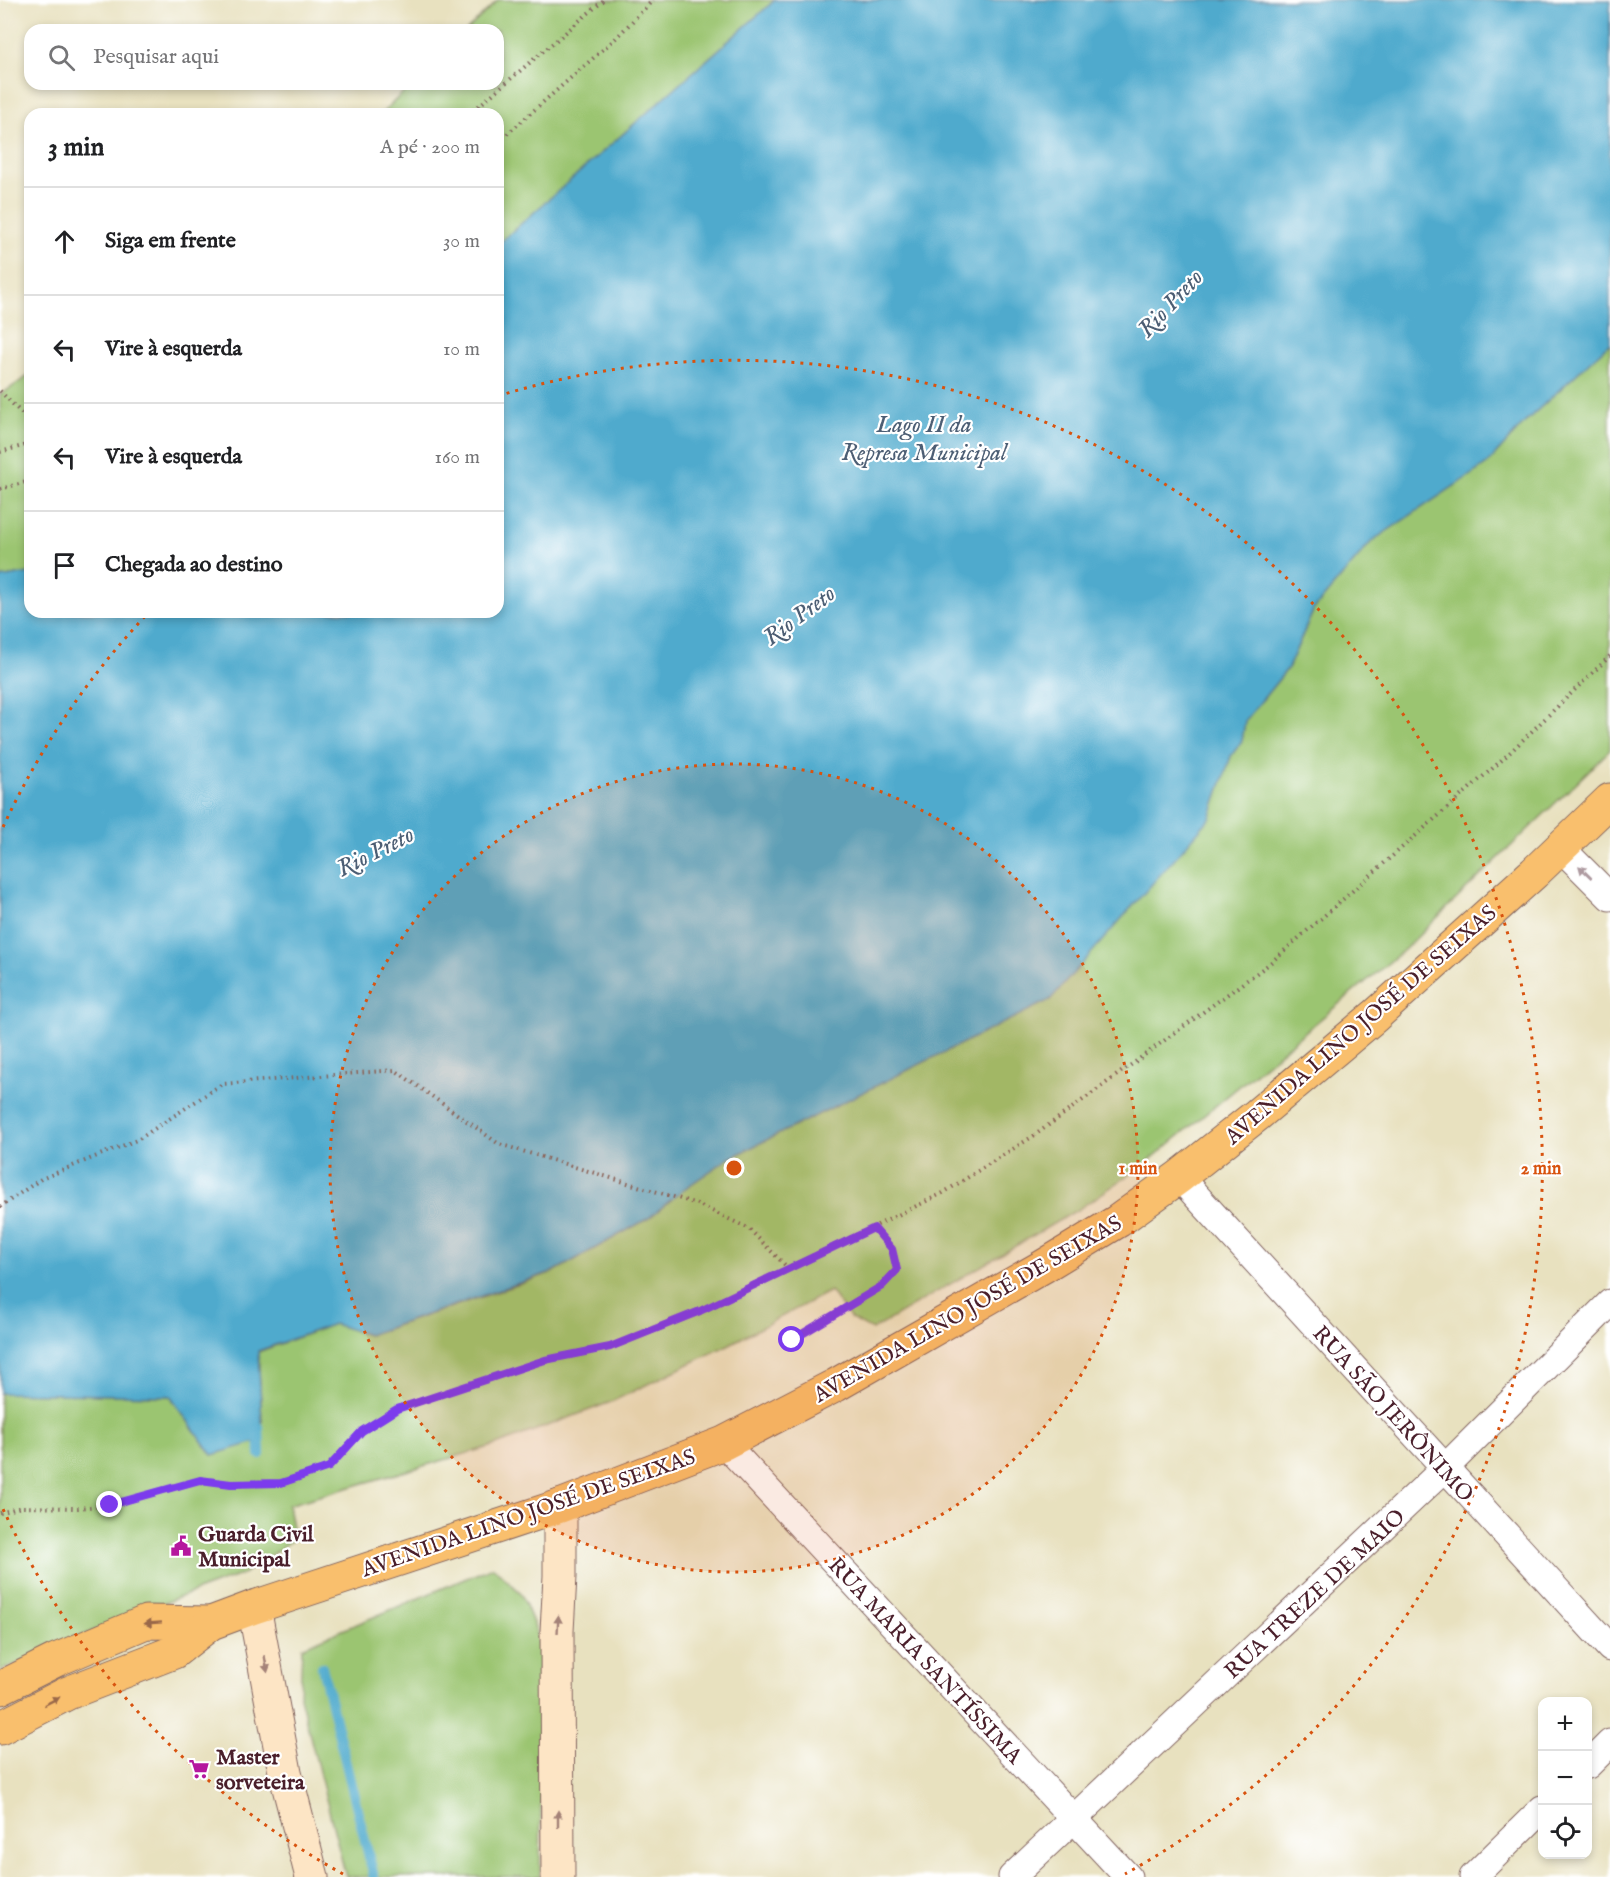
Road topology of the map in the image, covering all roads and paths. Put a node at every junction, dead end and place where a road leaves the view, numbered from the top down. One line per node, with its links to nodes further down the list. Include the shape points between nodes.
1 (604, 0): 3 (path)
2 (653, 0): 6 (path)
3 (504, 84)
4 (497, 90): 5 (path)
5 (476, 108)
6 (504, 137)
7 (0, 391): 8 (path)
8 (24, 416)
9 (24, 446): 10 (path)
10 (0, 452)
11 (24, 483): 12 (path)
12 (0, 489)
13 (1610, 656): 19 (path, via 1502,760 1269,964 1035,1135 943,1193)
14 (1610, 800): 15 (main road, AVENIDA LINO JOSÉ DE SEIXAS)
15 (1561, 848): 16 (street, one-way to 15); 17 (main road, AVENIDA LINO JOSÉ DE SEIXAS, via 1376,1016)
16 (1610, 897)
17 (1179, 1178): 23 (main road, AVENIDA LINO JOSÉ DE SEIXAS, via 1118,1221 1034,1271 805,1402); 24 (street, RUA SÃO JERÔNIMO)
18 (0, 1207): 20 (path, via 41,1179 139,1139 222,1084 395,1070 499,1144 697,1204 748,1228)
19 (874, 1228): 20 (path); 22 (path, via 892,1249 897,1270 882,1286)
20 (789, 1269): 26 (path, via 610,1347 545,1360 397,1409 362,1431 329,1467 281,1483 200,1480 110,1505 21,1507)
21 (1610, 1303): 24 (street, RUA TREZE DE MAIO)
22 (792, 1340)
23 (724, 1443): 25 (main road, AVENIDA LINO JOSÉ DE SEIXAS); 35 (street, RUA MARIA SANTÍSSIMA)
24 (1444, 1469): 29 (street, RUA SÃO JERÔNIMO); 35 (street, RUA TREZE DE MAIO)
25 (560, 1506): 27 (main road, AVENIDA LINO JOSÉ DE SEIXAS); 37 (main road, one-way to 25)
26 (0, 1512)
27 (254, 1607): 28 (main road, AVENIDA LINO JOSÉ DE SEIXAS); 36 (main road, one-way to 36, via 285,1772)
28 (211, 1623): 30 (main road, AVENIDA LINO JOSÉ DE SEIXAS, one-way to 30, via 146,1622); 31 (main road, AVENIDA LINO JOSÉ DE SEIXAS, one-way to 28, via 68,1693 174,1652)
29 (1610, 1648)
30 (0, 1688)
31 (0, 1728)
32 (1610, 1743): 33 (street)
33 (1592, 1760)
34 (1538, 1813): 40 (street)
35 (1074, 1819): 38 (street, RUA TREZE DE MAIO); 39 (street, RUA MARIA SANTÍSSIMA)
36 (312, 1877)
37 (558, 1877)
38 (1012, 1877)
39 (1128, 1877)
40 (1473, 1877)

